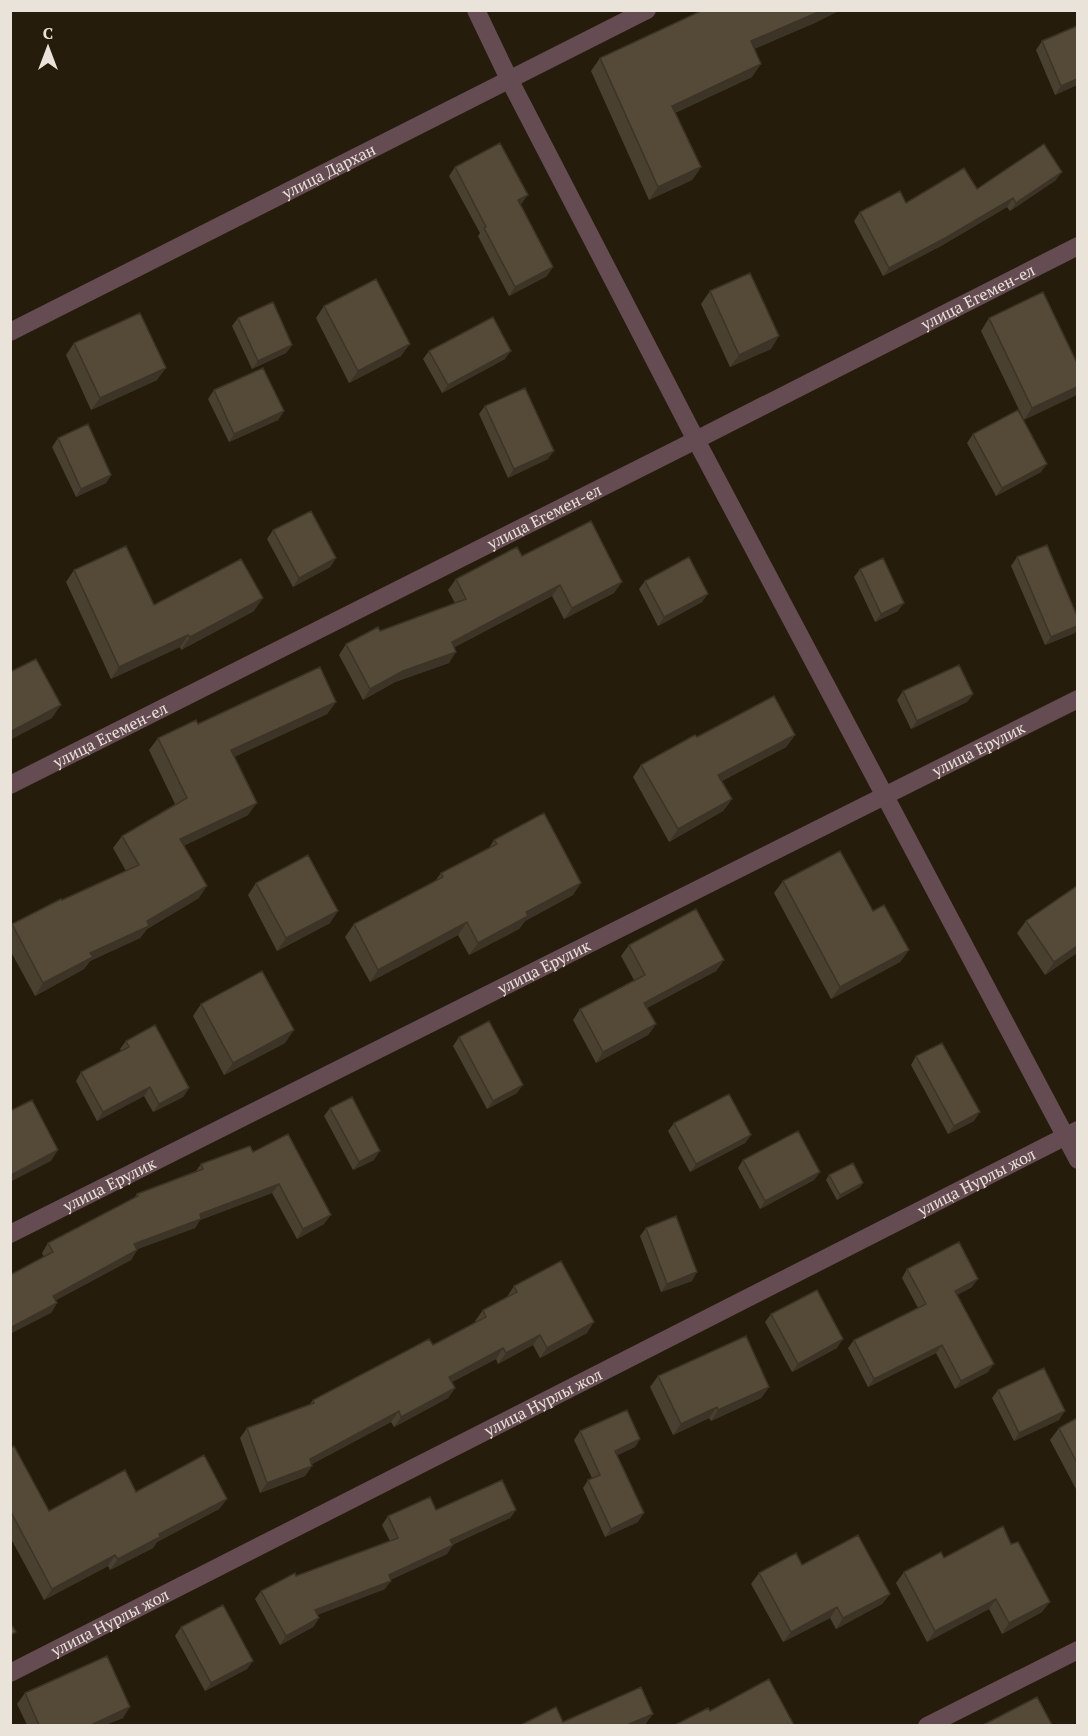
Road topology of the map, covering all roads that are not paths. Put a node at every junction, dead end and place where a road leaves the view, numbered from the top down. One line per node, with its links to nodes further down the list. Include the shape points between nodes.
1 (476, 10): 3 (street)
2 (647, 10): 3 (street, улица Дархан)
3 (510, 81): 5 (street, улица Дархан); 6 (street)
4 (1077, 246): 6 (street, улица Егемен-ел)
5 (10, 332)
6 (696, 440): 8 (street, улица Егемен-ел); 9 (street)
7 (1077, 699): 9 (street, улица Ерулик)
8 (10, 784)
9 (886, 796): 10 (street); 12 (street, улица Ерулик)
10 (1071, 1133): 11 (street); 14 (street, улица Нурлы жол)
11 (1077, 1160)
12 (10, 1234)
13 (1077, 1650): 15 (street)
14 (10, 1673)
15 (927, 1725)

